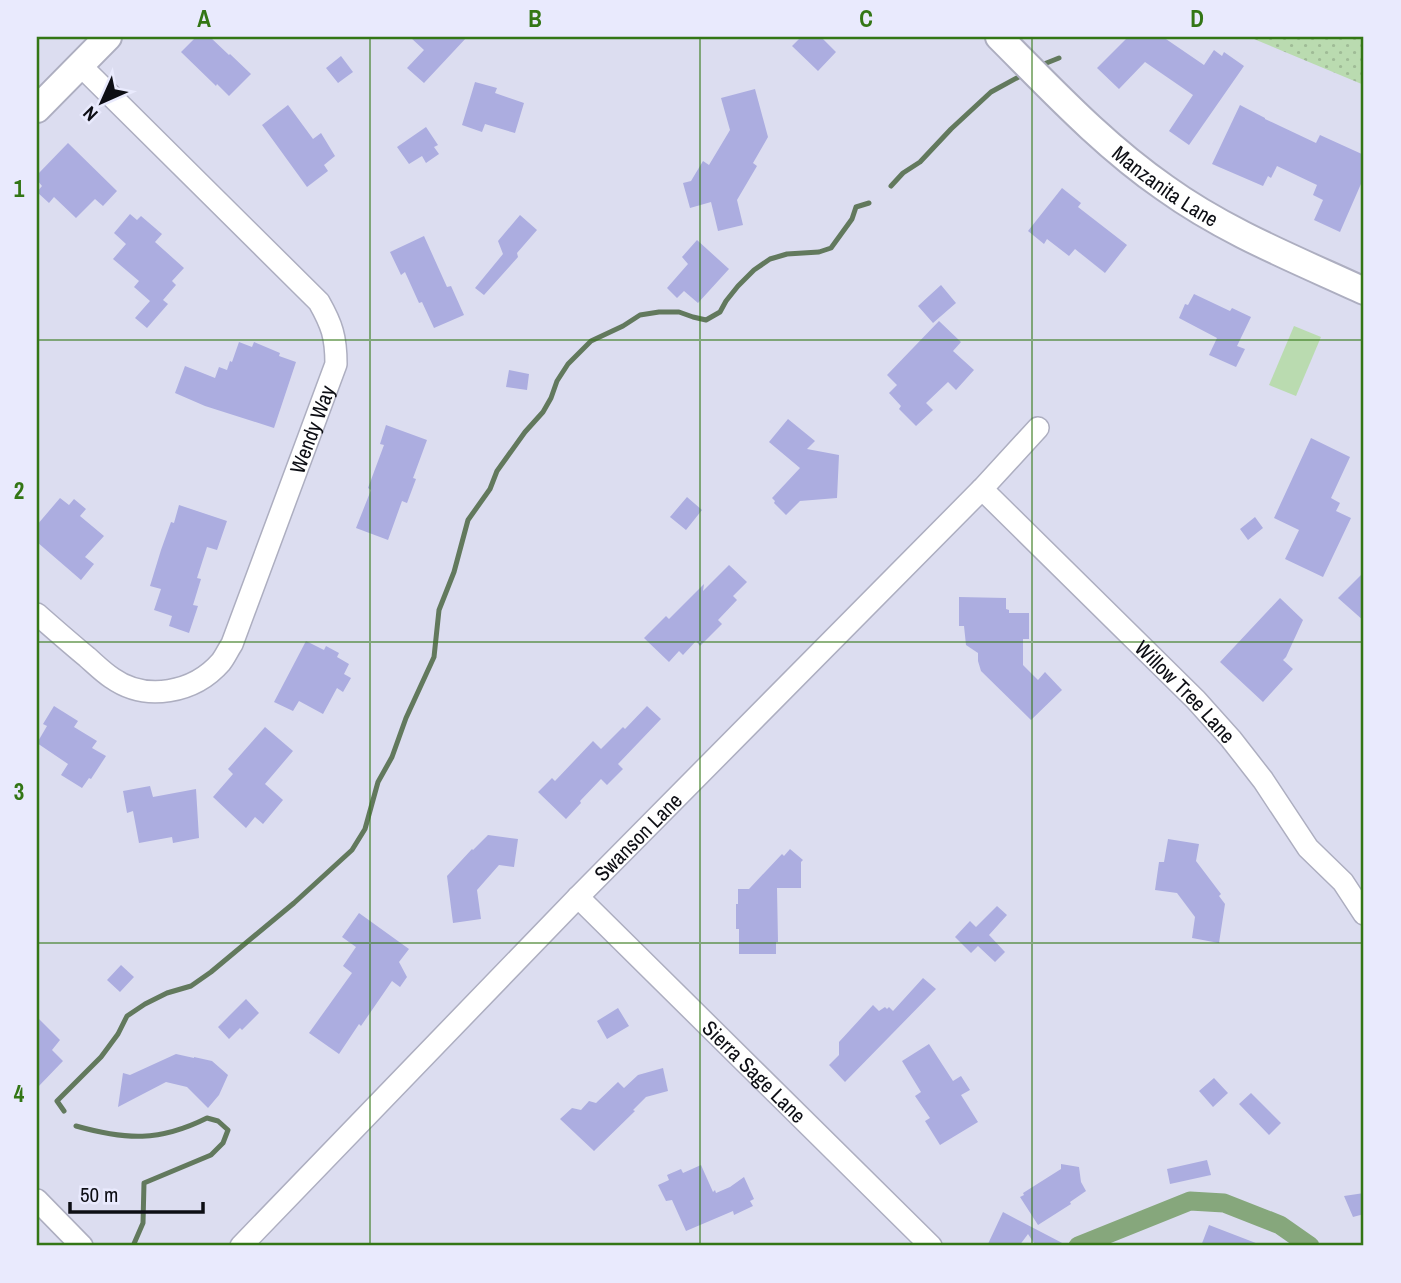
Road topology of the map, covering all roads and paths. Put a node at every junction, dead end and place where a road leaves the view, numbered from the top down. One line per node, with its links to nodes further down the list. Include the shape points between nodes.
1 (108, 37): 3 (street)
2 (999, 37): 5 (street, Manzanita Lane, via 1109,145 1166,189 1238,232)
3 (81, 66): 4 (street); 8 (street, Wendy Way, via 319,302 334,337 336,364 232,644 206,676 170,692 131,688 113,679)
4 (37, 109)
5 (1364, 292)
6 (1038, 428): 7 (street, Swanson Lane)
7 (982, 489): 9 (street, Swanson Lane); 10 (street, Willow Tree Lane, via 1196,700 1263,779 1308,848 1343,882)
8 (37, 614)
9 (578, 897): 13 (street, Swanson Lane); 14 (street, Sierra Sage Lane)
10 (1364, 914)
11 (37, 1200): 12 (street)
12 (82, 1246)
13 (240, 1246)
14 (931, 1246)

